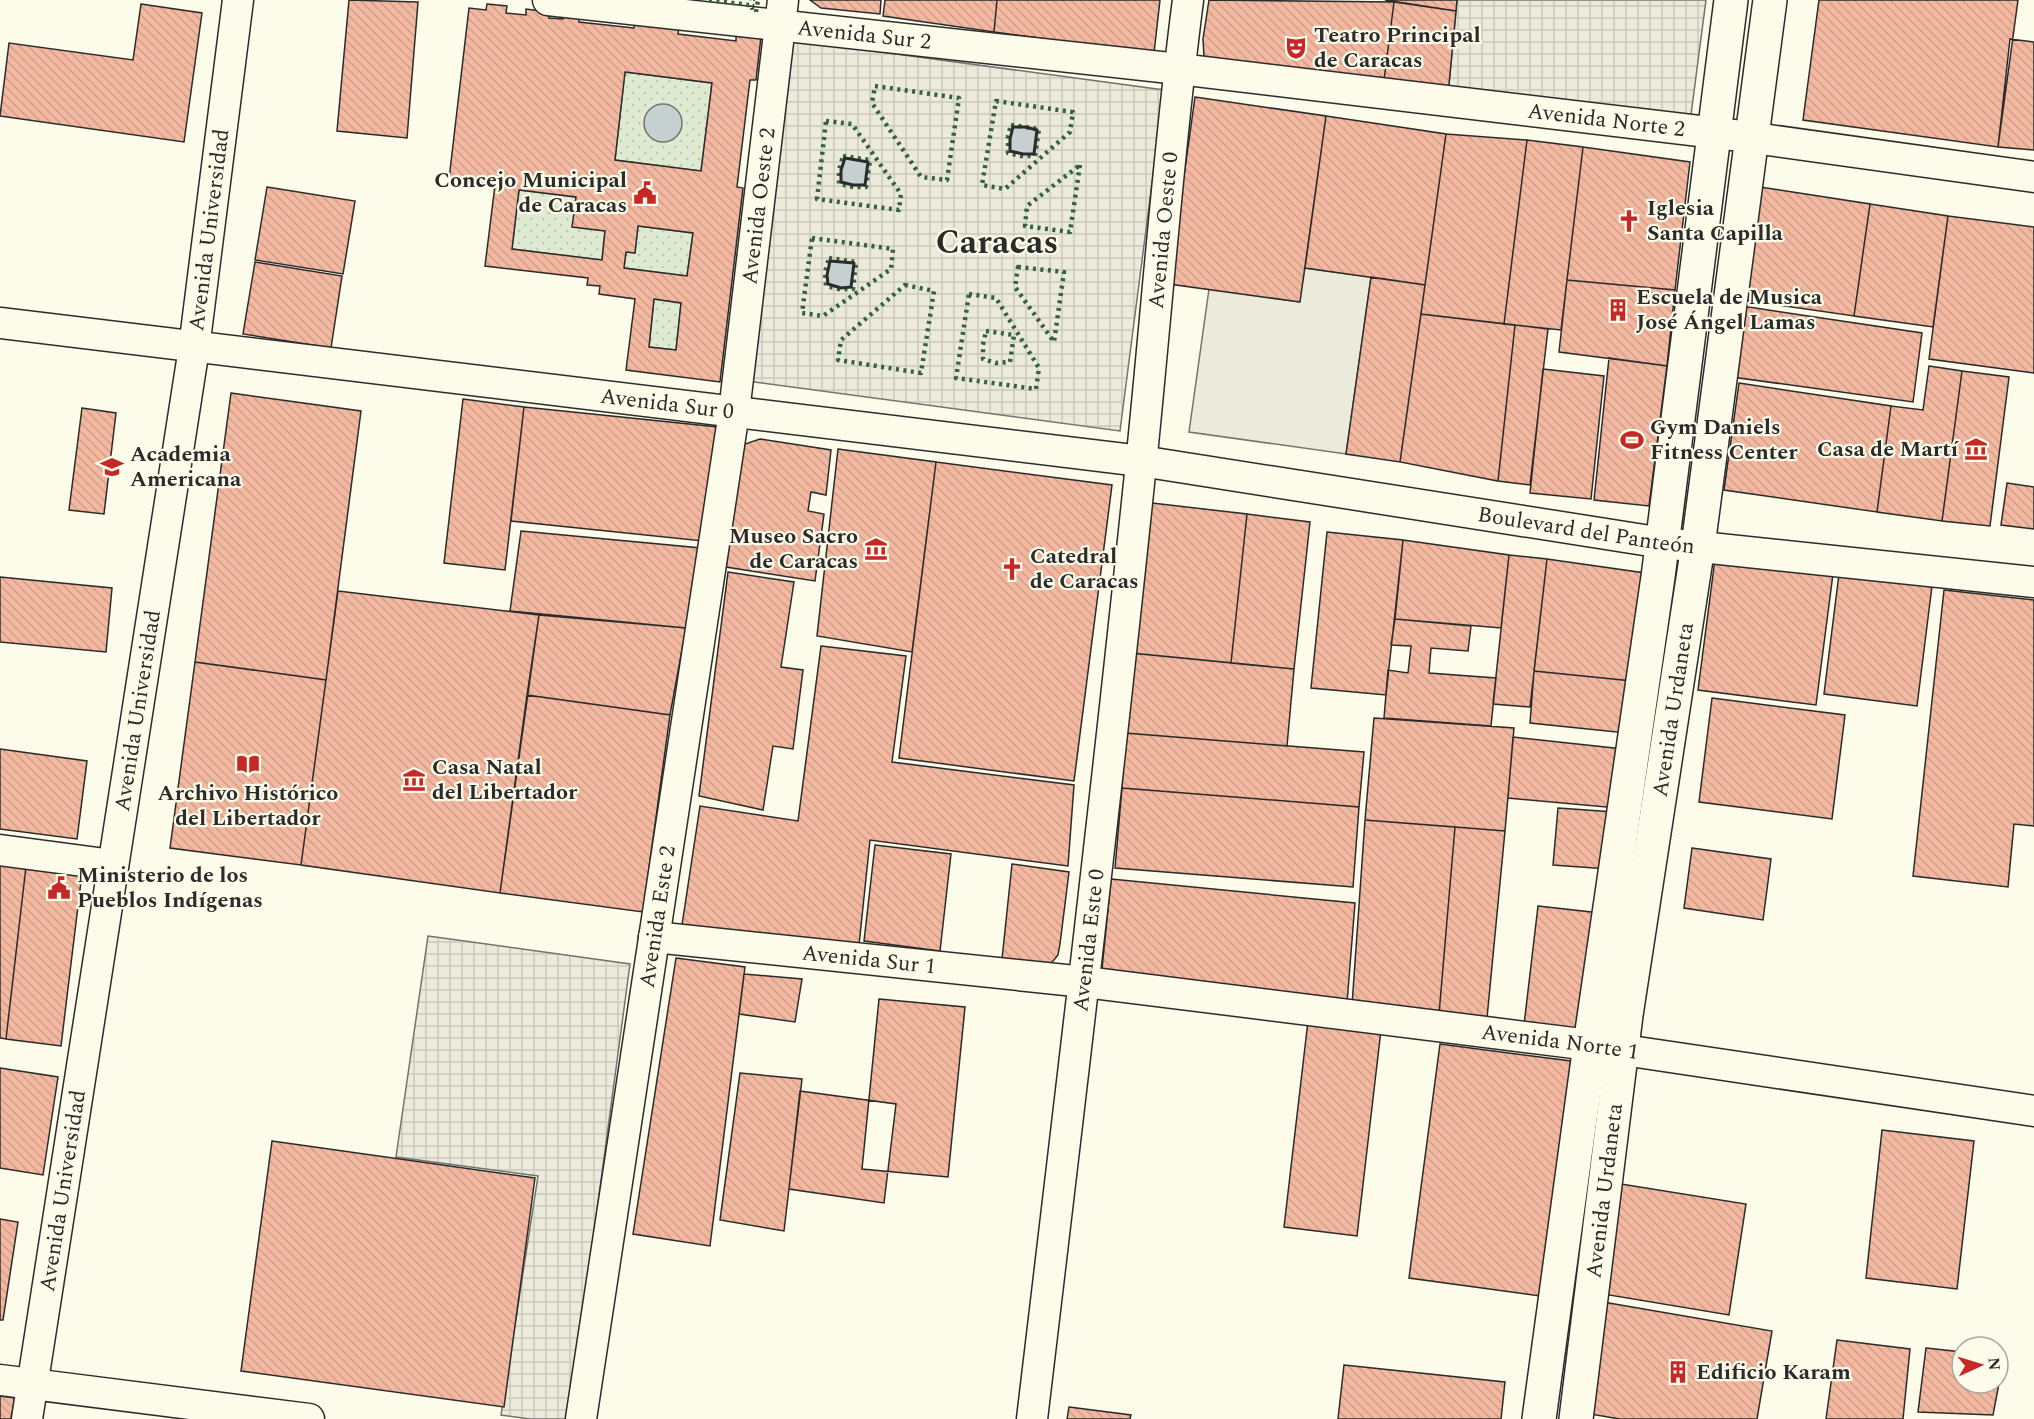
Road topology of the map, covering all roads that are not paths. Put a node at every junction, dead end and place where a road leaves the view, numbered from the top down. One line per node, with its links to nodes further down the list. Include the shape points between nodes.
1 (238, 0): 12 (street, Avenida Universidad)
2 (548, 0): 6 (street, Avenida Sur 2)
3 (1188, 0): 7 (street, Avenida Oeste 0)
4 (1731, 0): 8 (main road, Avenida Urdaneta)
5 (1770, 0): 9 (main road, Avenida Urdaneta)
6 (782, 12): 7 (street, Avenida Sur 2); 13 (street, Avenida Oeste 2)
7 (1171, 80): 8 (street, Avenida Norte 2); 14 (street, Avenida Oeste 0)
8 (1715, 133): 9 (street, Avenida Norte 2); 15 (main road, Avenida Urdaneta)
9 (1750, 137): 10 (street, Avenida Norte 2); 16 (main road, Avenida Urdaneta)
10 (2034, 177)
11 (0, 323): 12 (street, Avenida Sur 0)
12 (194, 348): 13 (street, Avenida Sur 0); 19 (street, Avenida Universidad)
13 (734, 412): 14 (street, Avenida Sur 0); 20 (street, Avenida Este 2)
14 (1141, 461): 15 (street, Boulevard del Panteón); 21 (street, Avenida Este 0)
15 (1663, 543): 16 (street, Boulevard del Panteón); 22 (main road, Avenida Urdaneta)
16 (1698, 546): 17 (street, Boulevard del Panteón); 23 (main road, Avenida Urdaneta)
17 (2034, 582)
18 (0, 850): 19 (street)
19 (113, 865): 26 (street, Avenida Universidad)
20 (654, 938): 21 (street, Avenida Sur 1); 29 (street, Avenida Este 2)
21 (1085, 982): 22 (street, Avenida Norte 1); 30 (street, Avenida Este 0)
22 (1590, 1045): 23 (street, Avenida Norte 1); 31 (main road, Avenida Urdaneta)
23 (1622, 1049): 24 (street, Avenida Norte 1); 32 (main road, Avenida Urdaneta)
24 (2034, 1111)
25 (0, 1380): 26 (street)
26 (32, 1383): 27 (street, Avenida Universidad); 28 (street)
27 (27, 1419)
28 (309, 1419)
29 (581, 1419)
30 (1032, 1419)
31 (1539, 1419)
32 (1576, 1419)

